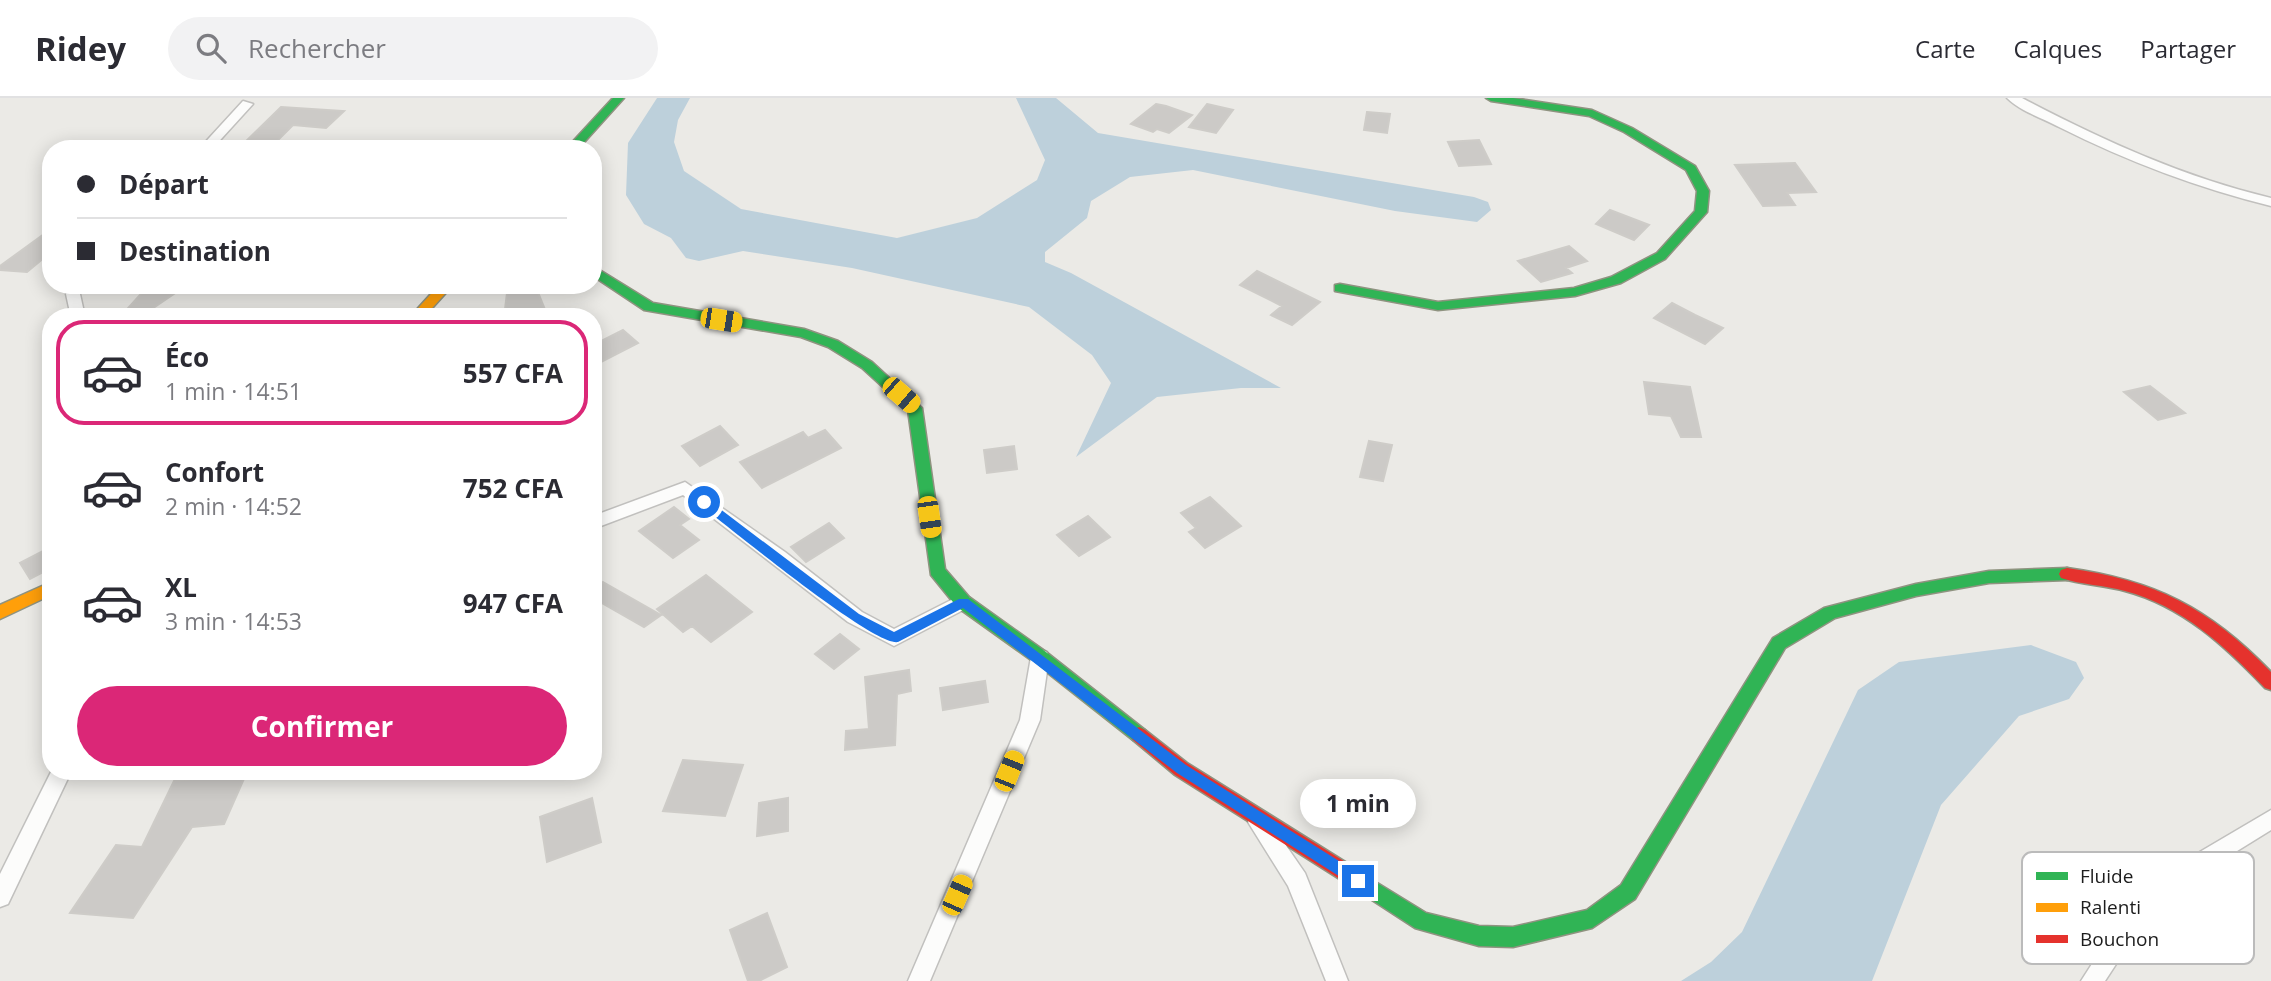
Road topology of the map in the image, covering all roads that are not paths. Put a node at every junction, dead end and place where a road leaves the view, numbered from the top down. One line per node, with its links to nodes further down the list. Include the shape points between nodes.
1 (619, 98): 6 (street)
2 (1491, 98): 9 (street, via 1592,113 1628,130 1691,167 1703,191 1701,212 1661,256 1616,280 1575,292 1438,306)
3 (2013, 98): 7 (street, via 2081,135 2169,173 2223,192)
4 (247, 104): 5 (street)
5 (213, 140)
6 (588, 140)
7 (2271, 202)
8 (602, 276): 14 (street, via 649,307 804,333 833,344 867,365 915,408 937,571)
9 (1340, 288)
10 (438, 294): 11 (street)
11 (425, 308)
12 (602, 520): 14 (street, via 685,488 855,617 894,638)
13 (42, 592): 15 (street)
14 (963, 602): 16 (street)
15 (0, 612)
16 (1040, 657): 19 (street, via 1181,769); 24 (street, via 1030,720)
17 (2271, 683): 19 (street, via 2204,620 2169,598 2132,584 2063,573 1932,585 1816,619 1779,643 1628,891 1592,918 1513,937 1479,936 1422,921)
18 (57, 780): 22 (street)
19 (1252, 814): 25 (street, via 1297,880)
20 (2271, 818): 21 (street)
21 (2216, 852)
22 (0, 897)
23 (2103, 964): 26 (street)
24 (919, 981)
25 (1337, 981)
26 (2092, 981)

